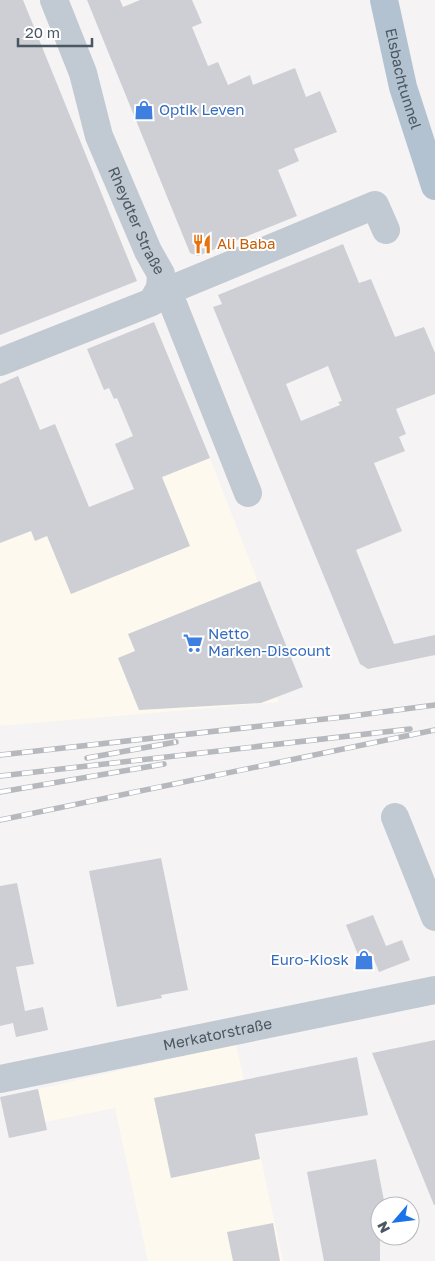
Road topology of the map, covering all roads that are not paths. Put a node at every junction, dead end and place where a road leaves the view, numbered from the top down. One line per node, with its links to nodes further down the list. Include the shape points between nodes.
1 (54, 0): 5 (street, Rheydter Straße, via 83,73 99,136 148,252 161,274)
2 (384, 0): 3 (main road, Elsbachtunnel, via 403,87)
3 (435, 186)
4 (386, 230): 5 (street, via 375,205 176,287)
5 (160, 288): 6 (street, via 152,302); 7 (street, Rheydter Straße, via 172,304)
6 (0, 362)
7 (248, 493)
8 (395, 817): 9 (street)
9 (435, 917)
10 (435, 990): 11 (street, Merkatorstraße)
11 (0, 1078)

